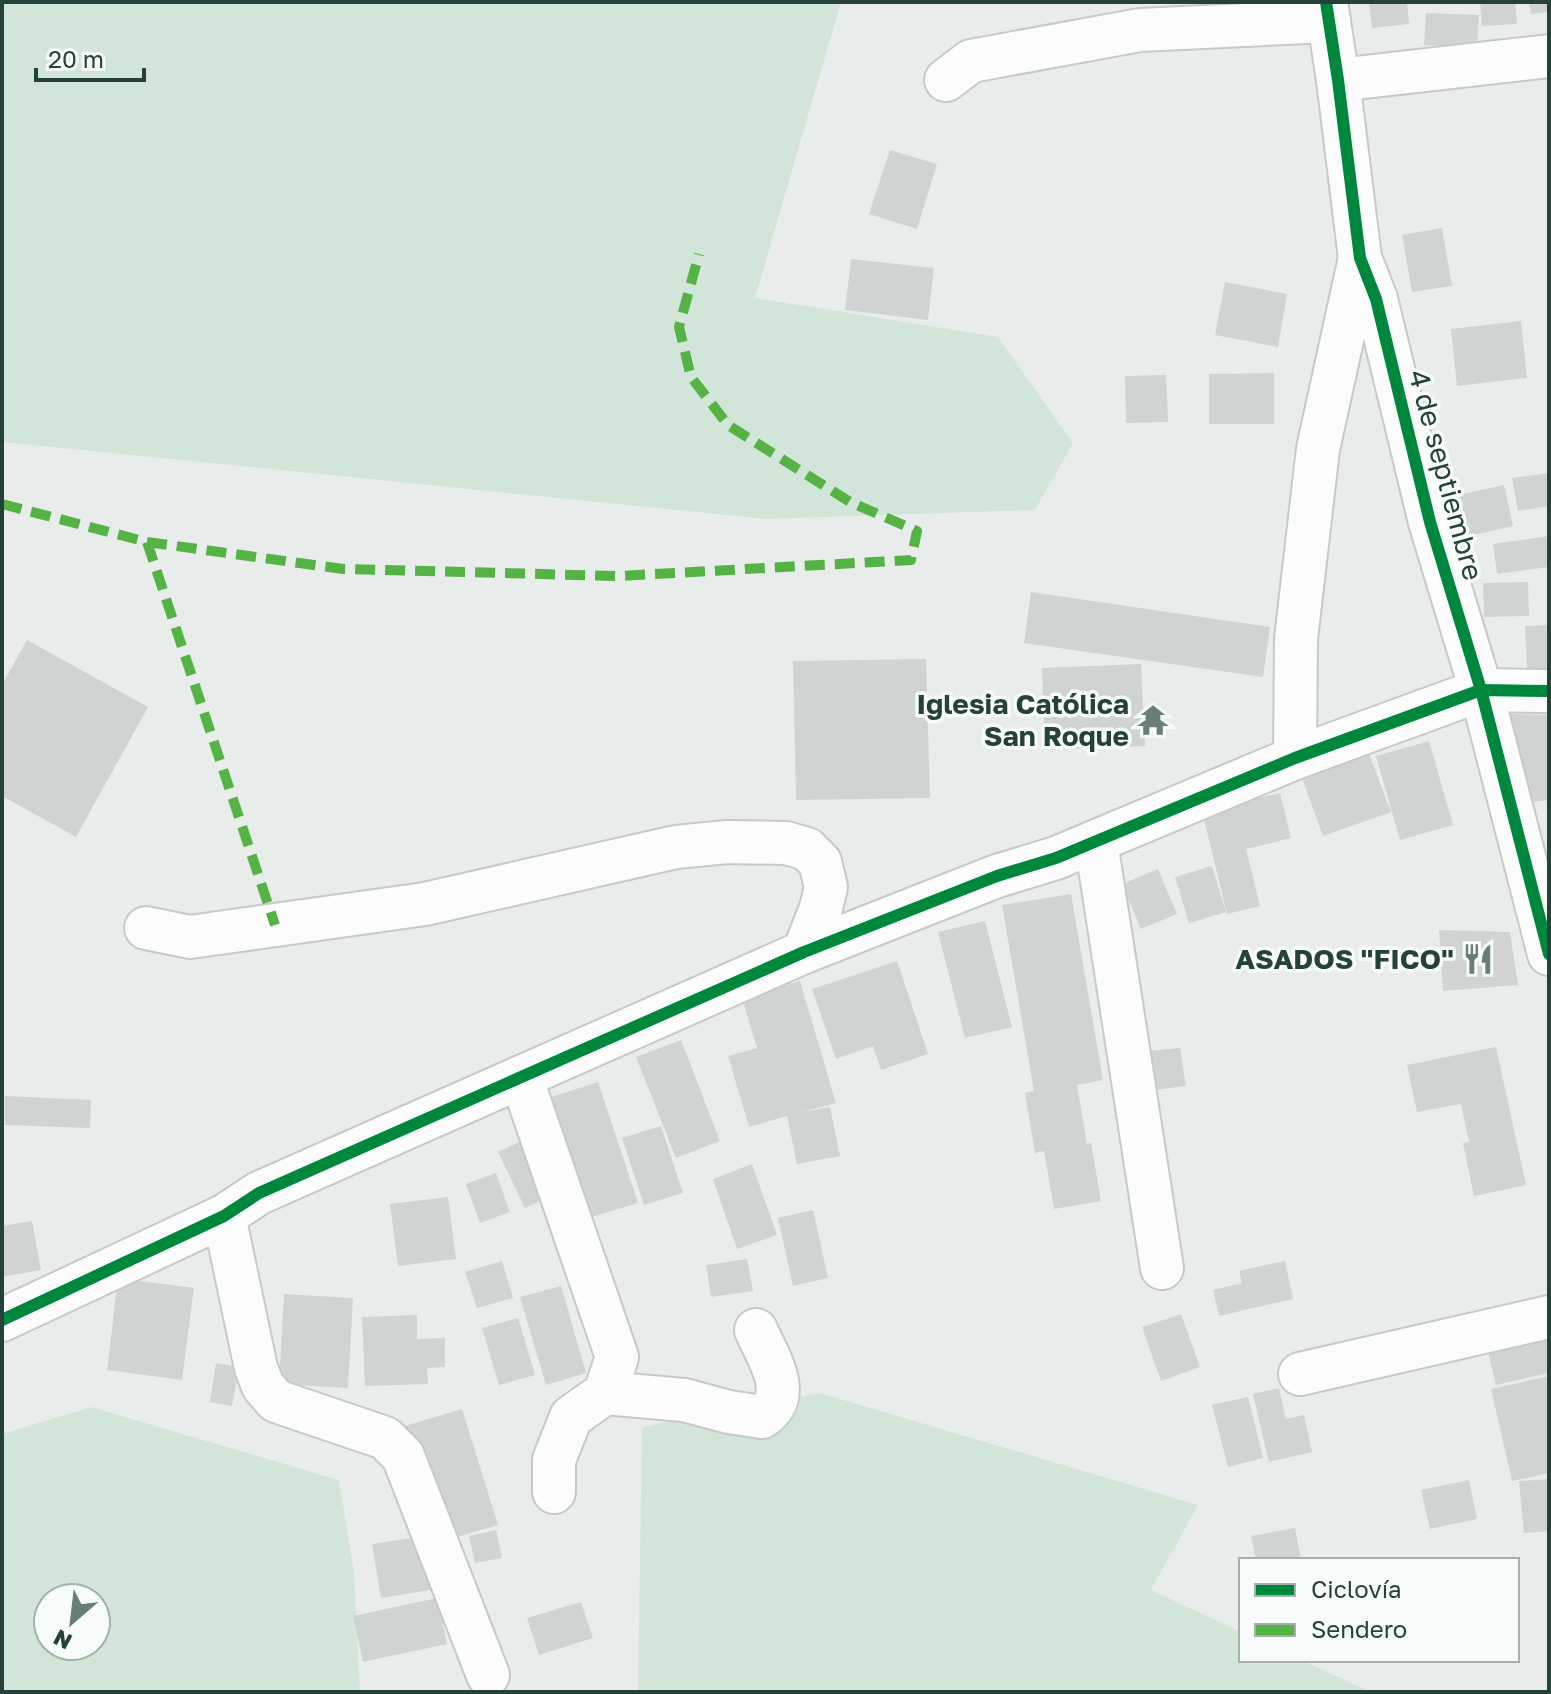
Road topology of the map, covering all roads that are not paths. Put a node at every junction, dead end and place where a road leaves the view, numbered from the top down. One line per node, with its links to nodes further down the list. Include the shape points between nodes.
1 (1327, 12): 3 (street, via 1140,30 971,61); 4 (street, 4 de septiembre)
2 (1549, 56): 4 (street)
3 (946, 80)
4 (1338, 80): 5 (street, 4 de septiembre)
5 (1360, 258): 6 (street, 4 de septiembre, via 1376,299 1430,522); 8 (street, via 1318,449 1296,639)
6 (1481, 690): 7 (street); 8 (street); 12 (street, 4 de septiembre)
7 (1549, 691)
8 (1295, 758): 9 (street)
9 (1096, 842): 11 (street); 15 (street)
10 (146, 928): 11 (street, via 190,937 425,904 676,847 786,843 807,849 820,862 826,887)
11 (804, 952): 13 (street)
12 (1549, 954)
13 (521, 1077): 14 (street, via 259,1193); 20 (street, via 617,1357)
14 (224, 1216): 17 (street); 22 (street, via 263,1386 276,1401 385,1438 403,1456)
15 (1162, 1268)
16 (1549, 1317): 19 (street)
17 (2, 1320)
18 (756, 1330): 20 (street, via 779,1383 776,1404 762,1417 684,1400)
19 (1300, 1374)
20 (605, 1393): 21 (street, via 571,1417 554,1460)
21 (554, 1492)
22 (488, 1675)

